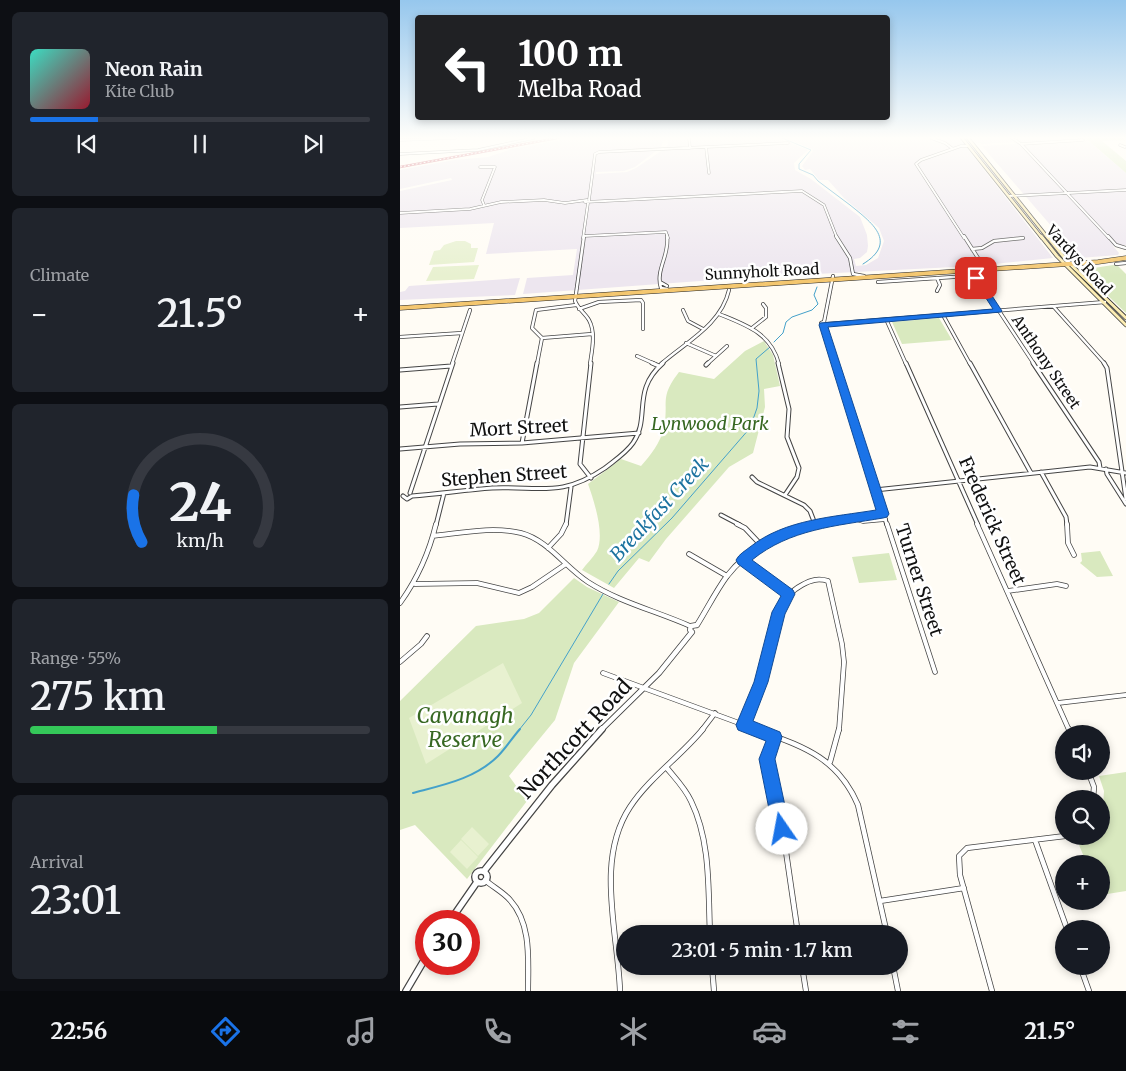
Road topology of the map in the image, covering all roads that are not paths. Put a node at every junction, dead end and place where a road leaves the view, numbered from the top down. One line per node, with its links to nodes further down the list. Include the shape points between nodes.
1 (488, 184): 13 (street, via 482,200)
2 (592, 184): 12 (street)
3 (929, 184): 19 (street)
4 (1000, 184): 9 (main road, Vardys Road)
5 (1005, 184): 10 (main road, Vardys Road); 11 (main road, Vardys Road)
6 (1060, 184): 8 (street)
7 (1126, 190): 8 (street)
8 (1069, 193): 11 (street); 18 (street, via 1116,245)
9 (1009, 196): 10 (street); 21 (main road, Vardys Road)
10 (1014, 196): 11 (street); 14 (main road, Vardys Road)
11 (1020, 196): 14 (main road, Vardys Road, via 1018,198)
12 (590, 201): 13 (street, via 542,200); 16 (street); 25 (street, via 801,191 824,205)
13 (484, 205): 15 (street, via 470,209)
14 (1025, 210): 21 (main road, Vardys Road)
15 (400, 213)
16 (584, 236): 29 (street, via 666,232 668,247 661,266); 35 (street)
17 (1023, 238): 19 (street, via 994,241 982,248)
18 (1126, 248)
19 (971, 249): 24 (street)
20 (1126, 257): 21 (main road, Sunnyholt Road)
21 (1065, 262): 24 (main road, Sunnyholt Road); 36 (main road, Vardys Road); 37 (main road, Vardys Road)
22 (1126, 263): 23 (street)
23 (1116, 264)
24 (984, 268): 25 (main road, Sunnyholt Road); 26 (main road, Sunnyholt Road)
25 (854, 274): 26 (street); 27 (main road, Sunnyholt Road)
26 (865, 276): 27 (main road, Sunnyholt Road)
27 (833, 277): 32 (main road, Sunnyholt Road); 50 (street, Turner Street)
28 (937, 278): 30 (street, Anthony Street); 34 (street, via 940,285); 45 (street, Anthony Street, via 976,278)
29 (660, 282): 31 (street); 32 (street)
30 (878, 282)
31 (659, 287): 32 (main road, Sunnyholt Road); 35 (main road, Sunnyholt Road)
32 (667, 288): 35 (main road, Sunnyholt Road)
33 (729, 290): 46 (street, via 727,304)
34 (937, 291)
35 (576, 294): 39 (street); 40 (main road, Sunnyholt Road)
36 (1110, 302): 37 (street); 48 (main road, Vardys Road)
37 (1103, 303): 41 (street); 51 (main road, Vardys Road)
38 (763, 304): 52 (street, via 766,317)
39 (576, 305): 43 (street); 58 (street, via 536,309 532,328)
40 (400, 306)
41 (1054, 306): 45 (street); 77 (street, via 1107,368)
42 (470, 310): 55 (street)
43 (579, 310): 53 (street, via 599,302 641,300); 56 (street, via 589,320)
44 (683, 310): 54 (street, via 688,321)
45 (998, 311): 47 (street); 74 (street, Anthony Street)
46 (720, 314): 52 (street); 54 (street)
47 (943, 315): 49 (street); 78 (street)
48 (1126, 318)
49 (886, 320): 50 (street); 81 (street, Frederick Street)
50 (825, 324): 83 (street, Turner Street)
51 (1126, 325)
52 (752, 328): 86 (street, via 766,338 776,353 789,407 786,437 799,471)
53 (643, 329)
54 (703, 329): 59 (street)
55 (462, 333): 57 (street); 64 (street)
56 (592, 334): 58 (street); 70 (street)
57 (400, 337)
58 (542, 338): 71 (street)
59 (686, 342): 62 (street); 65 (street)
60 (727, 346): 62 (street)
61 (637, 356): 65 (street)
62 (716, 356): 63 (street)
63 (706, 365)
64 (452, 366): 66 (street); 67 (street)
65 (660, 366): 69 (street, via 643,393)
66 (400, 370)
67 (438, 404): 68 (street); 72 (street)
68 (400, 407)
69 (639, 433): 70 (street, Mort Street); 80 (street, Stephen Street, via 631,447)
70 (583, 438): 71 (street, Mort Street); 80 (street, via 580,464)
71 (522, 444): 72 (street, Mort Street)
72 (424, 447): 73 (street, Mort Street); 85 (street)
73 (400, 450)
74 (1100, 468): 75 (street); 76 (street)
75 (1106, 469): 77 (street); 89 (street)
76 (1041, 472): 78 (street); 97 (street, via 1066,517 1068,543)
77 (1124, 472): 88 (street)
78 (1031, 473): 81 (street)
79 (752, 477): 86 (street)
80 (591, 478): 82 (street, Stephen Street)
81 (959, 481): 83 (street); 103 (street, Frederick Street)
82 (571, 487): 84 (street, Stephen Street, via 543,490 501,487); 95 (street, via 566,528)
83 (875, 490): 91 (street, Turner Street)
84 (444, 493): 85 (street, Stephen Street); 93 (street)
85 (411, 494): 87 (street, Stephen Street, via 407,500)
86 (785, 495): 92 (street, via 806,507)
87 (401, 497)
88 (1126, 499)
89 (1126, 504)
90 (721, 515): 94 (street, via 745,528)
91 (884, 516): 92 (street, via 863,521); 109 (street, Turner Street)
92 (815, 524): 94 (street, via 790,531)
93 (433, 536): 95 (street, via 513,531); 101 (street)
94 (761, 545): 98 (street)
95 (548, 548): 99 (street)
96 (689, 554): 100 (street)
97 (1074, 555)
98 (742, 560): 100 (street); 104 (street)
99 (566, 564): 101 (street, via 519,593 477,583); 106 (street, via 596,586)
100 (727, 576): 106 (street, Northcott Road, via 697,625 697,631)
101 (415, 584): 105 (street)
102 (1066, 586): 103 (street, via 1057,584)
103 (1008, 591): 113 (street, Frederick Street)
104 (789, 594): 115 (street, via 779,612 761,682); 118 (street, via 804,583 828,581 844,662 839,734)
105 (400, 603)
106 (691, 629): 111 (street, Northcott Road, via 677,654)
107 (427, 636): 108 (street)
108 (400, 662)
109 (934, 672)
110 (603, 673): 111 (street)
111 (645, 688): 114 (street); 122 (street, Northcott Road, via 561,774)
112 (1126, 695): 113 (street)
113 (1058, 703): 116 (street, Frederick Street)
114 (715, 713): 115 (street); 119 (street)
115 (744, 725): 117 (street)
116 (1067, 725)
117 (775, 737): 118 (street, via 806,748); 130 (street, via 767,759 768,769 785,845)
118 (830, 762): 126 (street, via 852,789 858,805)
119 (666, 767): 129 (street, via 684,788 700,825); 139 (street, via 629,808 613,853 611,864)
120 (1055, 837): 121 (street)
121 (1035, 840): 125 (street, via 960,851 958,865); 128 (street)
122 (484, 871): 123 (street, via 487,875); 124 (street, Northcott Road, via 478,873)
123 (485, 880): 124 (street, via 481,884); 138 (street, via 510,900 522,918)
124 (477, 882): 127 (street)
125 (964, 888): 126 (street); 143 (street)
126 (880, 901): 131 (street)
127 (458, 910)
128 (1063, 920)
129 (709, 925)
130 (797, 925)
131 (885, 925)
132 (415, 975): 137 (street)
133 (713, 975): 140 (street)
134 (803, 975): 141 (street)
135 (895, 975): 142 (street)
136 (1083, 975): 144 (street)
137 (406, 991)
138 (528, 991)
139 (620, 991)
140 (714, 991)
141 (806, 991)
142 (898, 991)
143 (992, 991)
144 (1089, 991)

